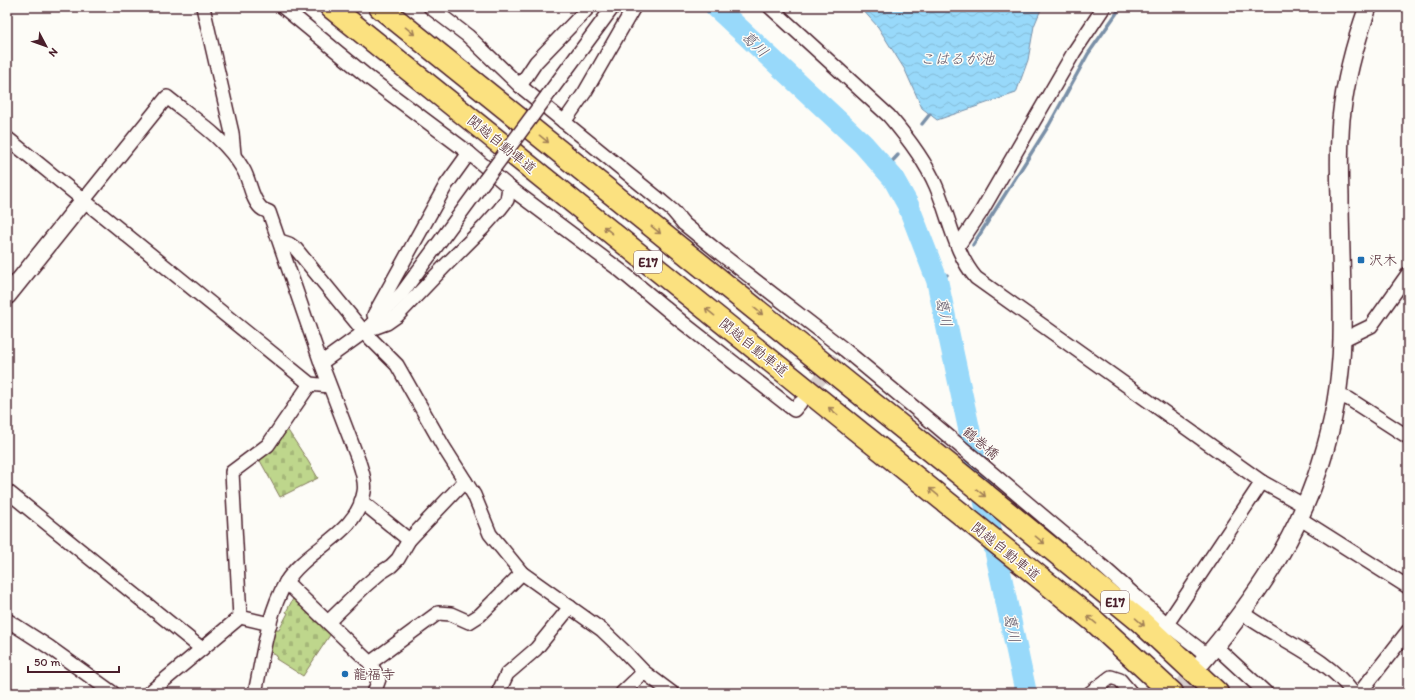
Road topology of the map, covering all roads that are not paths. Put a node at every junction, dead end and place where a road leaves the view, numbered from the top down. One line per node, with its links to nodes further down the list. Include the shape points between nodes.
1 (203, 7): 16 (street, via 232,133)
2 (283, 7): 15 (street, via 369,78)
3 (331, 7): 61 (highway, 関越自動車道 / E17, one-way to 3, via 1094,621)
4 (380, 7): 62 (highway, E17, one-way to 62, via 1140,621)
5 (430, 7): 12 (street, 鶴巻橋, via 468,36)
6 (589, 7): 12 (street, via 536,62)
7 (614, 7): 23 (street, bridge, via 402,294)
8 (634, 7): 13 (street, via 585,92)
9 (770, 7): 20 (street, via 888,116 905,135 936,185)
10 (1104, 7): 20 (street, via 1074,52 981,212)
11 (1368, 7): 24 (street, via 1352,60 1341,118 1339,154)
12 (520, 86): 13 (street, 鶴巻橋)
13 (564, 122): 46 (street, 鶴巻橋, via 841,354 1002,481)
14 (7, 138): 18 (street)
15 (469, 153): 17 (street); 23 (street, via 446,185)
16 (234, 154): 18 (street, via 167,97); 19 (street, via 261,208 270,212)
17 (510, 187): 23 (street, via 507,200 500,209 397,316); 29 (street, via 794,410)
18 (84, 200): 22 (street); 26 (street)
19 (280, 241): 23 (street, via 296,249); 25 (street)
20 (958, 246): 32 (street, via 964,262 976,278)
21 (1408, 274): 24 (street, via 1371,326)
22 (7, 296)
23 (364, 332): 25 (street); 31 (street, via 397,365)
24 (1342, 340): 28 (street)
25 (321, 363): 27 (street)
26 (310, 384): 27 (street); 42 (street, via 268,445 232,472)
27 (329, 386): 34 (street, via 363,476 364,491)
28 (1337, 395): 30 (street); 35 (street, via 1316,478)
29 (800, 403)
30 (1408, 436)
31 (465, 481): 36 (street); 37 (street, via 474,495 490,534)
32 (1262, 482): 35 (street); 46 (street)
33 (7, 492): 48 (street)
34 (361, 501): 36 (street); 38 (street, via 358,512 348,524 297,568)
35 (1302, 512): 39 (street); 41 (street, via 1265,579)
36 (409, 540): 44 (street, via 398,559 365,586)
37 (522, 573): 40 (street); 50 (street, via 470,622 451,614 438,613)
38 (286, 582): 44 (street); 45 (street, via 275,605)
39 (1408, 587)
40 (570, 607): 51 (street, via 602,630); 56 (street, via 536,649 507,674)
41 (1241, 612): 49 (street); 64 (street, via 1315,657)
42 (240, 617): 45 (street); 48 (street)
43 (7, 620): 52 (street)
44 (328, 622): 50 (street)
45 (270, 624): 54 (street)
46 (1167, 624): 49 (street, 鶴巻橋)
47 (1408, 631): 65 (street)
48 (202, 649): 53 (street)
49 (1208, 655): 63 (street, 鶴巻橋)
50 (370, 663): 55 (street, via 379,679)
51 (644, 672): 57 (street); 58 (street)
52 (113, 693)
53 (149, 693)
54 (255, 693)
55 (374, 693)
56 (498, 693)
57 (622, 693)
58 (672, 693)
59 (1090, 693): 60 (street, via 1111,677 1120,680)
60 (1131, 693)
61 (1172, 693)
62 (1217, 693)
63 (1266, 693)
64 (1353, 693)
65 (1357, 693)

